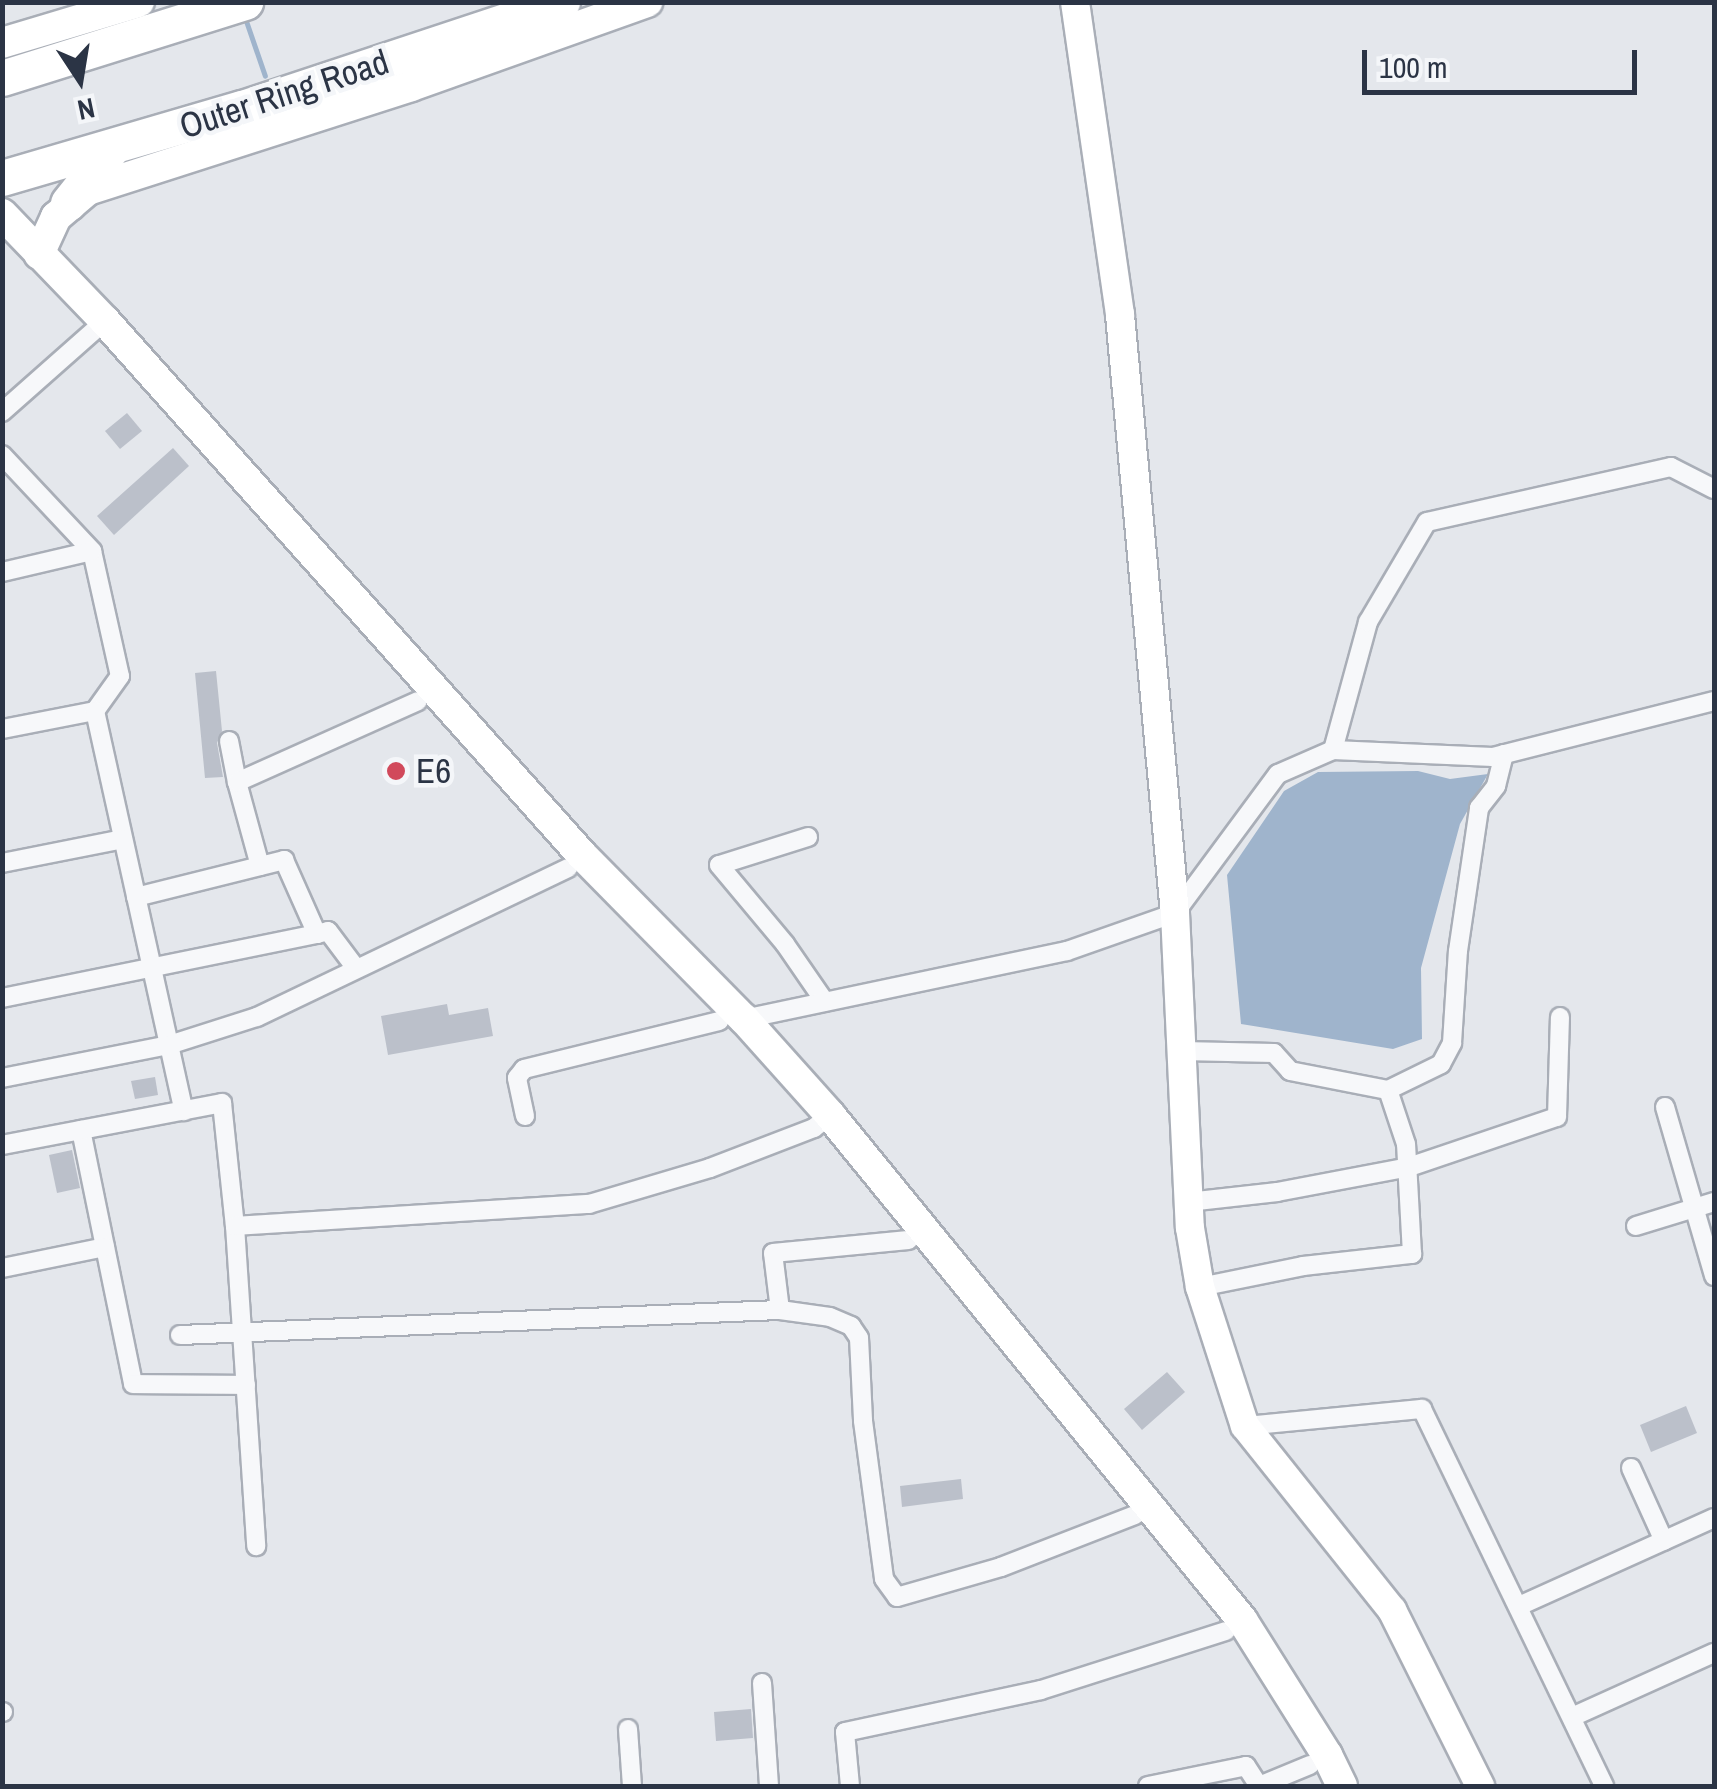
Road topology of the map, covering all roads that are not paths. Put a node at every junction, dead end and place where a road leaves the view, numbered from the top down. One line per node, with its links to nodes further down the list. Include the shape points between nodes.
1 (139, 2): 6 (main road)
2 (562, 2): 7 (highway, Outer Ring Road)
3 (648, 2): 7 (main road)
4 (1074, 2): 35 (street, via 1120,315)
5 (229, 8): 6 (highway)
6 (8, 64)
7 (290, 109): 8 (highway, Outer Ring Road)
8 (246, 123): 9 (highway, Outer Ring Road); 11 (main road)
9 (111, 149): 10 (highway, Outer Ring Road); 11 (highway)
10 (2, 178)
11 (68, 203): 14 (main road)
12 (2, 214): 14 (main road)
13 (2, 246): 15 (main road)
14 (38, 254): 15 (main road)
15 (98, 327): 16 (street); 21 (main road); 42 (main road)
16 (2, 412)
17 (2, 456): 19 (street)
18 (1714, 489): 26 (street, via 1672,467 1427,522 1368,622)
19 (92, 551): 20 (street); 23 (street, via 120,676)
20 (2, 572)
21 (418, 701): 28 (street); 33 (main road)
22 (1714, 701): 27 (street)
23 (95, 711): 24 (street); 30 (street)
24 (2, 729)
25 (229, 741): 28 (street)
26 (1333, 750): 27 (street); 35 (street, via 1278,774)
27 (1504, 754): 46 (street, via 1496,786 1480,808 1450,1050 1434,1070)
28 (237, 782): 32 (street)
29 (808, 837): 40 (street, via 718,865)
30 (124, 839): 31 (street); 34 (street)
31 (2, 862)
32 (260, 866): 34 (street); 36 (street, via 284,860)
33 (568, 868): 37 (street); 42 (main road)
34 (136, 897): 38 (street)
35 (1175, 912): 40 (street, via 1067,951); 44 (street)
36 (318, 934): 37 (street, via 328,931); 38 (street)
37 (355, 967): 43 (street, via 257,1017)
38 (152, 970): 39 (street); 43 (street)
39 (2, 998)
40 (825, 1002): 42 (street)
41 (1560, 1017): 53 (street, via 1557,1117)
42 (731, 1019): 49 (street, via 524,1070 516,1078); 50 (main road)
43 (169, 1044): 45 (street); 48 (street)
44 (1182, 1051): 46 (street, via 1274,1053 1290,1071); 54 (street)
45 (2, 1078)
46 (1388, 1090): 53 (street)
47 (1665, 1107): 56 (street)
48 (184, 1110): 51 (street); 57 (street, via 222,1103)
49 (525, 1116)
50 (822, 1122): 57 (street, via 710,1168 589,1204); 59 (main road); 85 (main road, via 1242,1620)
51 (81, 1130): 52 (street); 60 (street)
52 (2, 1145)
53 (1409, 1167): 54 (street); 63 (street, via 1412,1254)
54 (1188, 1202): 63 (street)
55 (1714, 1202): 56 (street)
56 (1695, 1208): 58 (street); 62 (street)
57 (235, 1226): 65 (street)
58 (1636, 1226)
59 (908, 1240): 64 (street, via 773,1252); 70 (main road)
60 (105, 1246): 61 (street); 67 (street, via 133,1384)
61 (2, 1268)
62 (1714, 1276)
63 (1200, 1287): 68 (street)
64 (780, 1310): 65 (street); 70 (street, via 830,1317 859,1338 884,1580 897,1597 1001,1567)
65 (243, 1332): 66 (street); 67 (street)
66 (180, 1334)
67 (246, 1385): 73 (street)
68 (1245, 1426): 74 (street, via 1422,1409); 86 (street, via 1392,1610)
69 (1631, 1468): 72 (street)
70 (1136, 1515): 75 (main road)
71 (1714, 1518): 72 (street)
72 (1664, 1541): 74 (street)
73 (256, 1546)
74 (1519, 1606): 78 (street)
75 (1226, 1631): 80 (main road); 83 (street, via 1042,1690 845,1732)
76 (1714, 1654): 78 (street)
77 (762, 1683): 82 (street)
78 (1572, 1717): 87 (street)
79 (628, 1729): 81 (street)
80 (1316, 1776): 84 (street, via 1259,1786 1246,1766)
81 (632, 1786)
82 (769, 1786)
83 (850, 1786)
84 (1148, 1786)
85 (1342, 1786)
86 (1480, 1786)
87 (1604, 1786)

